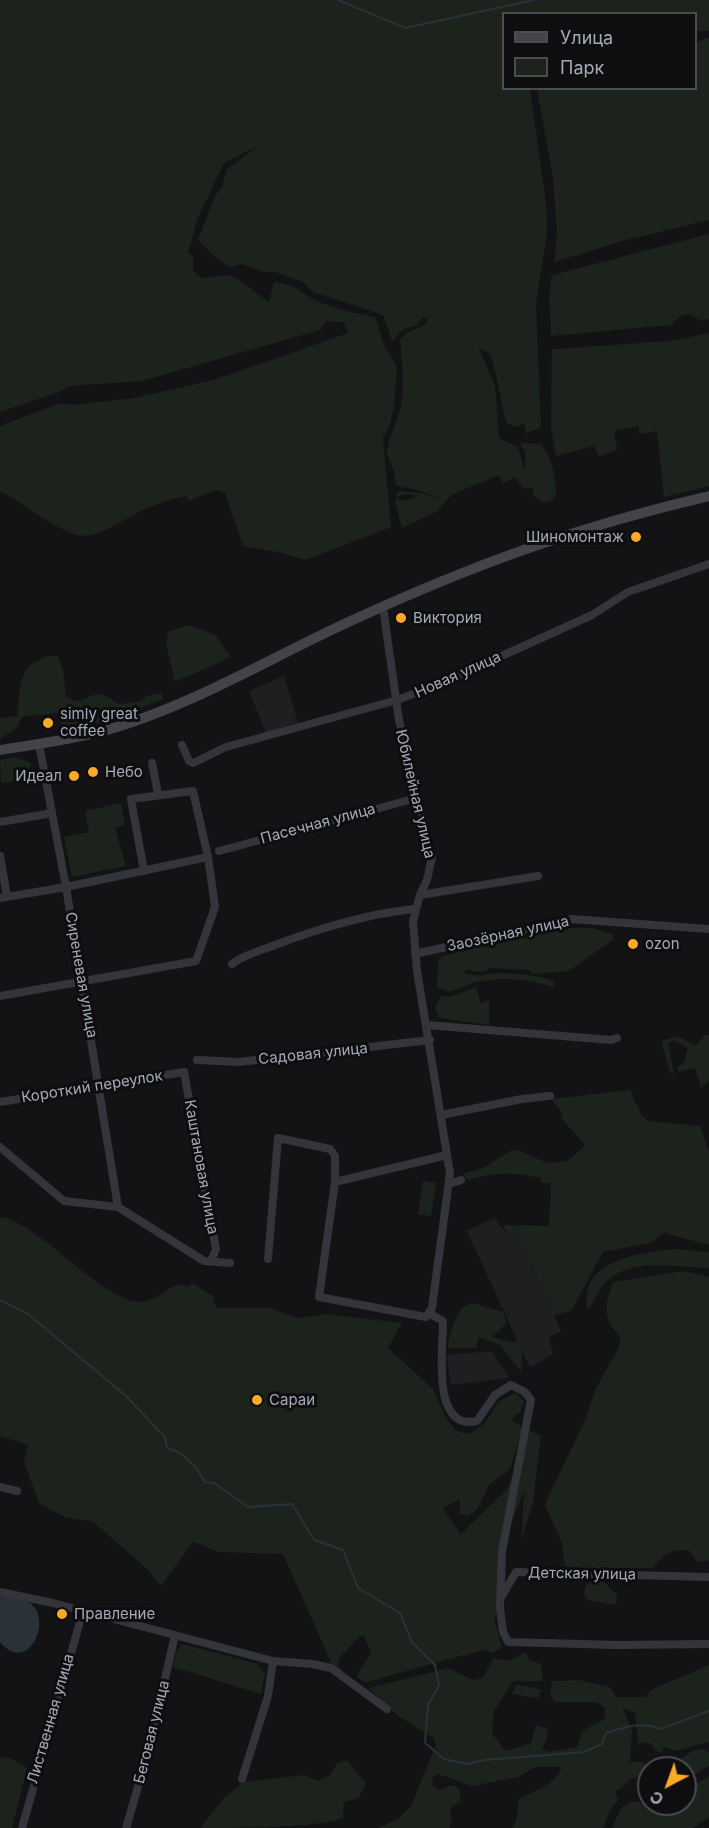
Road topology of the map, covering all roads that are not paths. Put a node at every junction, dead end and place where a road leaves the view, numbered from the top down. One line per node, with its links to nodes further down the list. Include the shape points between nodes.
1 (709, 496): 3 (main road, via 640,512 507,554)
2 (709, 564): 4 (street, Новая улица, via 628,592 569,626)
3 (383, 607): 4 (street, Юбилейная улица); 5 (main road, via 168,707 105,731)
4 (397, 700): 6 (street, Новая улица, via 226,747 198,762 189,761); 10 (street, Юбилейная улица)
5 (39, 744): 7 (main road); 11 (street, Сиреневая улица)
6 (182, 745)
7 (0, 750)
8 (152, 763): 9 (street)
9 (158, 794): 15 (street, via 193,790); 16 (street, via 131,799)
10 (417, 798): 13 (street, Пасечная улица); 19 (street, Юбилейная улица, via 432,857)
11 (52, 813): 12 (street); 18 (street, Сиреневая улица)
12 (0, 822)
13 (219, 851)
14 (0, 856): 20 (street)
15 (208, 857): 16 (street); 25 (street, via 215,907 196,961)
16 (144, 871): 18 (street)
17 (538, 876): 19 (street)
18 (66, 887): 20 (street); 25 (street, Сиреневая улица)
19 (420, 895): 21 (street, Юбилейная улица)
20 (3, 897)
21 (414, 909): 23 (street, Юбилейная улица); 24 (street, via 377,912 307,933)
22 (709, 929): 23 (street, Заозёрная улица, via 571,919)
23 (415, 954): 27 (street, Юбилейная улица)
24 (232, 964)
25 (82, 981): 26 (street); 32 (street, Сиреневая улица)
26 (0, 996)
27 (427, 1025): 28 (street); 29 (street, Юбилейная улица)
28 (617, 1038)
29 (430, 1040): 30 (street, Садовая улица, via 239,1062); 35 (street, Юбилейная улица)
30 (197, 1060)
31 (184, 1072): 32 (street, Короткий переулок); 43 (street, Каштановая улица, via 216,1249)
32 (99, 1085): 34 (street, Короткий переулок); 41 (street, Сиреневая улица)
33 (550, 1096): 35 (street)
34 (0, 1102)
35 (441, 1115): 37 (street, Юбилейная улица)
36 (0, 1147): 41 (street, via 64,1201)
37 (447, 1155): 39 (street); 40 (street, Юбилейная улица)
38 (461, 1180): 40 (street)
39 (335, 1182): 42 (street, via 335,1156 330,1149 278,1138); 45 (street, via 319,1297 418,1316)
40 (449, 1184): 45 (street, Юбилейная улица)
41 (118, 1207): 43 (street, via 197,1257)
42 (268, 1259)
43 (211, 1261): 44 (street)
44 (230, 1263)
45 (430, 1314): 50 (street, via 443,1321 443,1376 447,1410 452,1417 460,1422 477,1421 495,1395 511,1385 531,1400 509,1504)
46 (0, 1487): 47 (street)
47 (17, 1491)
48 (709, 1577): 50 (street, Детская улица, via 516,1572)
49 (0, 1592): 51 (street)
50 (500, 1600): 53 (street, via 503,1632 512,1643)
51 (82, 1611): 52 (street); 57 (street, Лиственная улица)
52 (175, 1635): 54 (street); 58 (street, Беговая улица)
53 (709, 1644)
54 (273, 1661): 55 (street, via 331,1668); 56 (street, via 268,1696)
55 (387, 1709)
56 (242, 1779)
57 (22, 1828)
58 (126, 1828)

